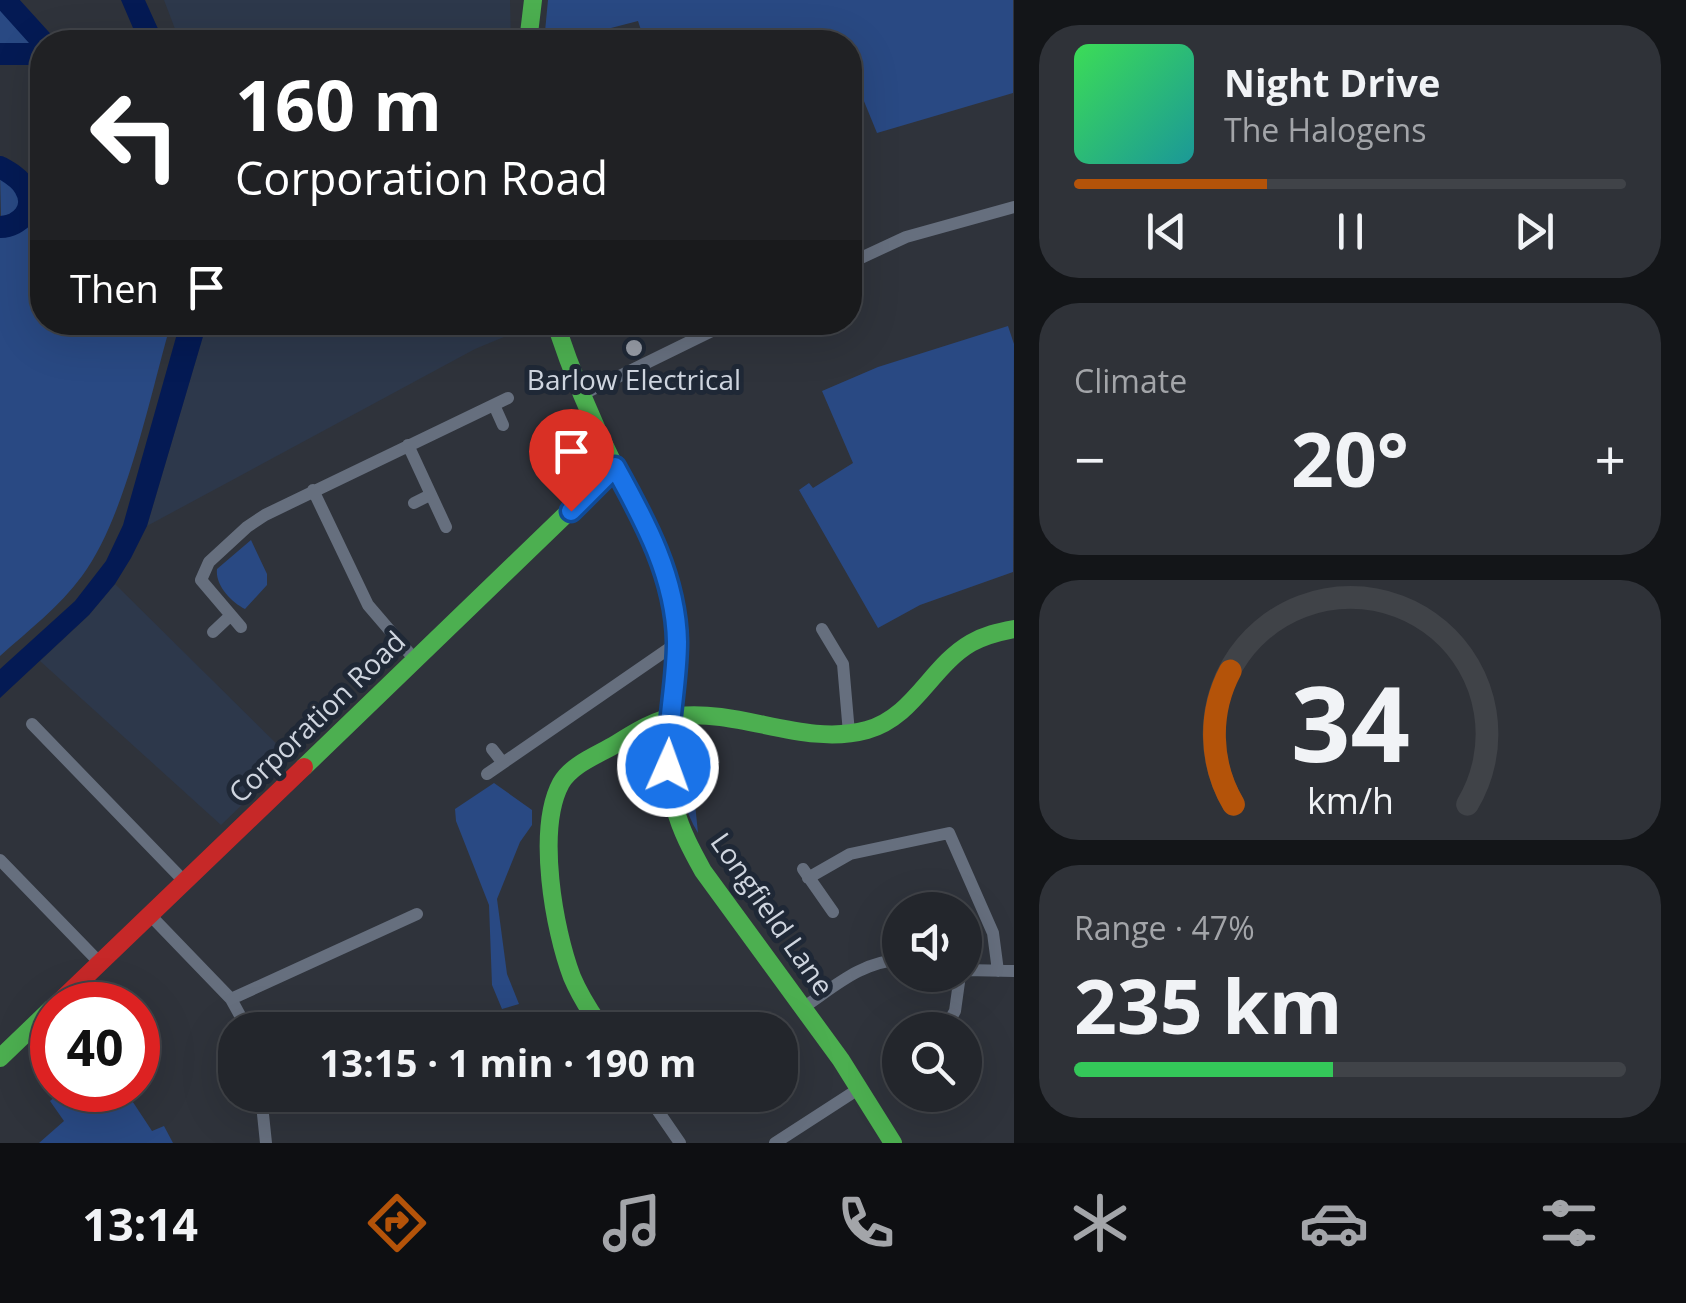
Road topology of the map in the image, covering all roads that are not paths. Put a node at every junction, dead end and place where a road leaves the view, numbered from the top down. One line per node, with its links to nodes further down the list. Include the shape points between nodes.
1 (533, 0): 2 (street)
2 (529, 30)
3 (1014, 207): 4 (street, via 906,237)
4 (862, 258)
5 (559, 335): 7 (street, Longfield Lane)
6 (703, 335): 7 (street)
7 (582, 394): 12 (street, Longfield Lane)
8 (508, 398): 9 (street)
9 (494, 404): 10 (street); 11 (street)
10 (503, 425)
11 (408, 445): 13 (street); 14 (street)
12 (615, 467): 22 (street, Longfield Lane, via 660,554); 23 (street, Corporation Road)
13 (313, 490): 17 (street, via 247,527 206,567 203,586); 23 (street, via 368,606)
14 (430, 495): 15 (street); 16 (street)
15 (414, 502)
16 (446, 526)
17 (230, 616): 18 (street); 21 (street)
18 (241, 627)
19 (822, 629): 26 (street, via 843,664)
20 (1014, 629): 26 (street, via 959,648 899,713 877,728)
21 (214, 632)
22 (677, 643): 24 (street, Longfield Lane); 28 (street)
23 (416, 660): 33 (street, Corporation Road)
24 (670, 717): 26 (street, via 718,716); 44 (street, Longfield Lane, via 674,801 695,860); 46 (street, via 568,774 554,795 550,850 561,936 573,980)
25 (32, 724): 33 (street)
26 (849, 733)
27 (492, 748): 28 (street)
28 (502, 762): 29 (street)
29 (487, 774)
30 (942, 816): 31 (street)
31 (949, 833): 34 (street, via 850,854 805,874); 41 (street, via 993,933)
32 (0, 860): 38 (street)
33 (184, 882): 36 (street, Corporation Road)
34 (833, 912)
35 (418, 914): 43 (street)
36 (150, 915): 38 (street, Corporation Road); 43 (street)
37 (882, 962): 44 (street, via 854,972)
38 (100, 963): 42 (street, Corporation Road)
39 (1014, 971): 41 (street)
40 (982, 972): 41 (street)
41 (998, 972)
42 (81, 982)
43 (230, 1000): 45 (street)
44 (804, 1008): 49 (street, Longfield Lane)
45 (237, 1012)
46 (592, 1012)
47 (30, 1026): 48 (street, Corporation Road)
48 (3, 1047)
49 (860, 1088): 54 (street); 55 (street, Longfield Lane)
50 (265, 1112): 52 (street)
51 (659, 1112): 53 (street)
52 (266, 1143)
53 (680, 1143)
54 (776, 1143)
55 (893, 1143)

